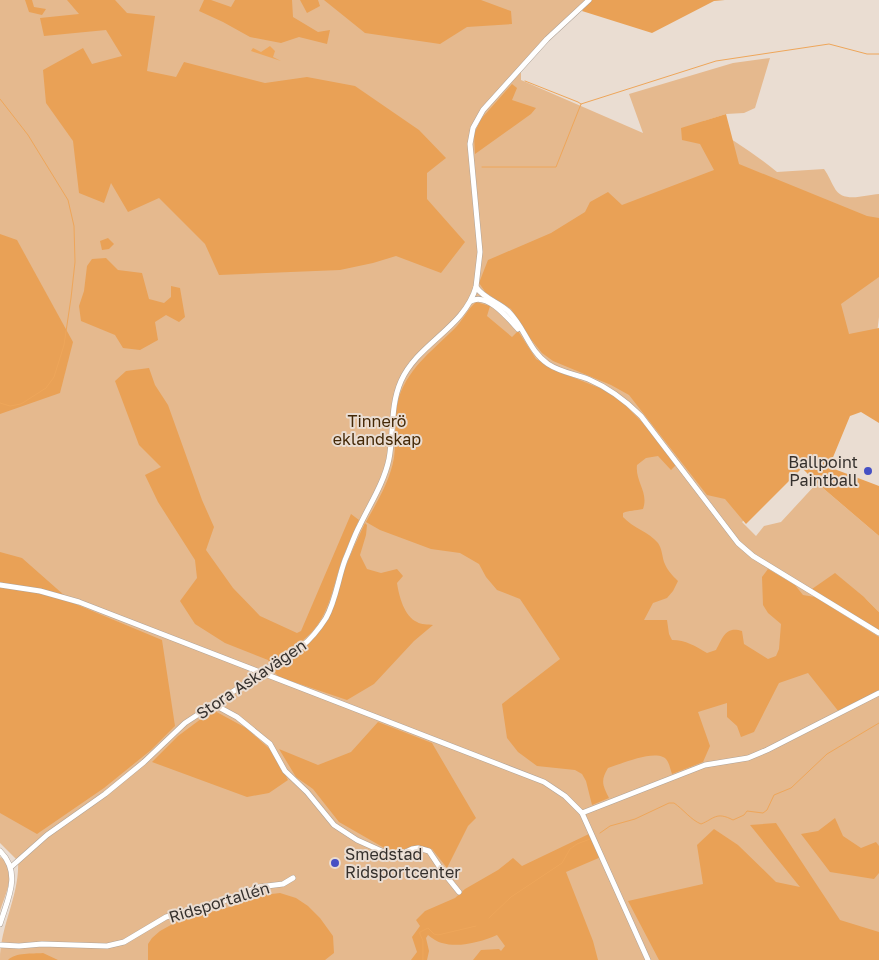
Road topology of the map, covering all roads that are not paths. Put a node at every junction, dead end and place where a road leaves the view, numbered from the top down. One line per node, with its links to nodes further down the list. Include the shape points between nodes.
1 (589, 0): 2 (street, Stora Askavägen, via 547,39 483,110 473,128 470,144 480,252)
2 (476, 287): 3 (street, Stora Askavägen); 4 (street, via 510,313)
3 (470, 301): 4 (street, via 477,298 486,301 504,313); 7 (street, Stora Askavägen, via 455,322 414,361 403,378 393,406 386,469 354,538 326,617 307,642)
4 (522, 332): 6 (street, via 549,364 602,386 629,404 724,527 748,552)
5 (0, 585): 7 (street, via 70,599)
6 (879, 634)
7 (262, 672): 9 (street, Stora Askavägen); 10 (street, via 544,782)
8 (879, 694): 10 (street, via 748,758 705,766)
9 (213, 704): 12 (street, Stora Askavägen, via 185,723 144,762); 14 (street, via 237,717 270,744 285,771 334,825 395,857 412,849 430,851)
10 (582, 813): 17 (street)
11 (0, 851): 12 (street)
12 (11, 866): 15 (street, via 12,882)
13 (294, 878): 16 (street, Ridsportallén, via 283,884 259,887 166,917 116,945)
14 (459, 892)
15 (0, 924)
16 (0, 944)
17 (648, 960)

